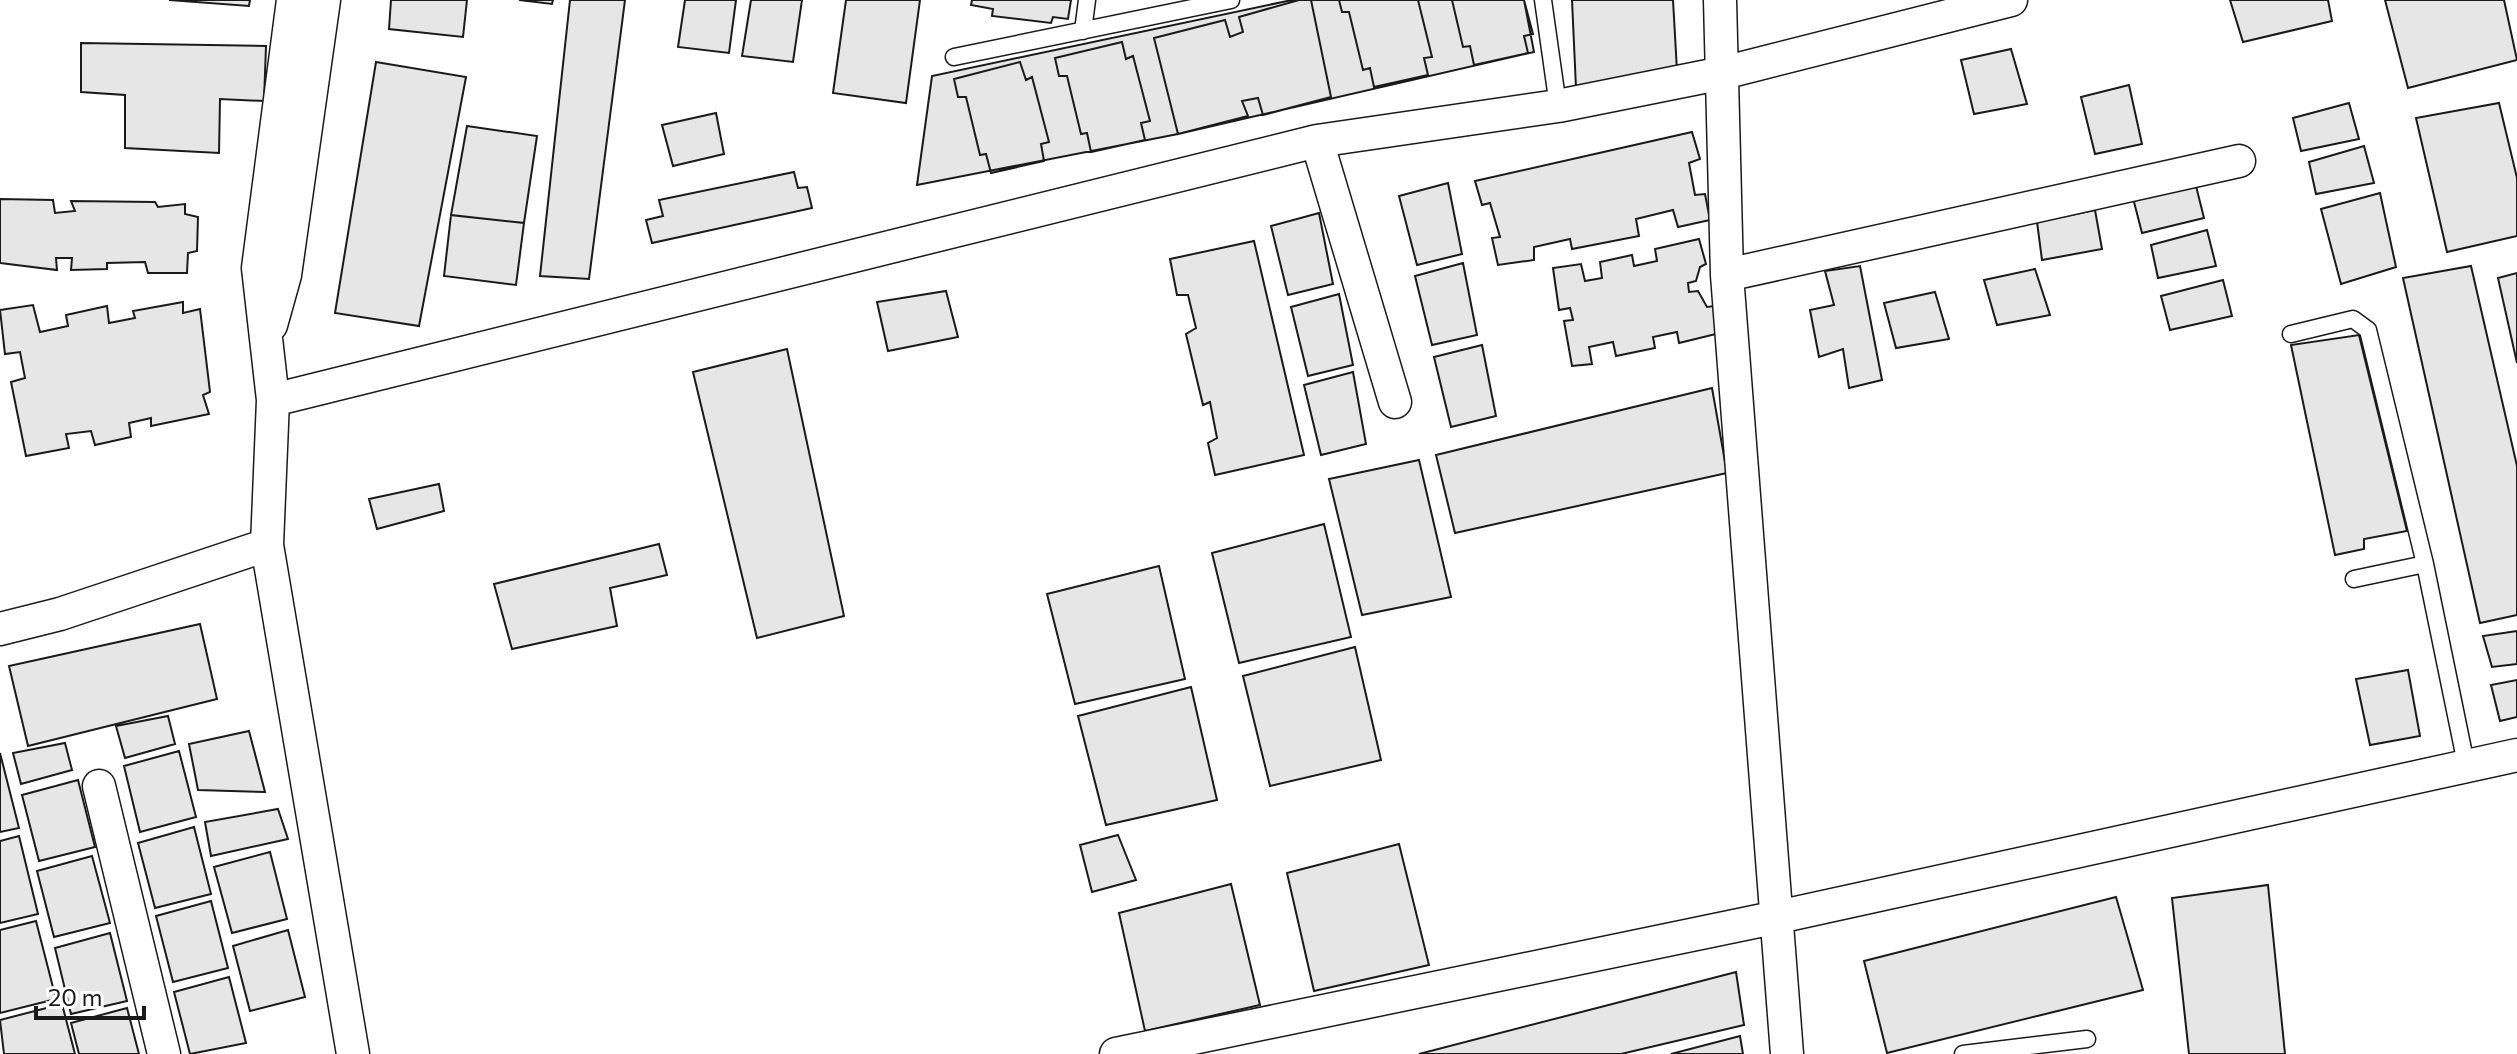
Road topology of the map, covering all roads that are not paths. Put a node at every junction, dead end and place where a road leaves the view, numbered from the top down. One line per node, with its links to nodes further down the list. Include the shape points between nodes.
1 (293, 0): 16 (street, via 258,268)
2 (324, 0): 16 (street, via 285,275)
3 (1087, 0): 8 (lane)
4 (1231, 0): 8 (lane)
5 (1543, 0): 11 (lane)
6 (1720, 0): 10 (street)
7 (2011, 0): 10 (street)
8 (1083, 31): 9 (lane)
9 (954, 57)
10 (1723, 73): 11 (street); 14 (street)
11 (1558, 106): 12 (street)
12 (1317, 141): 17 (street); 18 (street)
13 (2239, 161): 14 (street)
14 (1727, 275): 26 (street)
15 (2291, 334): 20 (lane, via 2353,319 2368,330)
16 (266, 340): 17 (street)
17 (273, 400): 19 (street)
18 (1395, 402)
19 (267, 545): 22 (street); 29 (street)
20 (2425, 564): 21 (lane); 24 (lane)
21 (2354, 579)
22 (0, 629)
23 (2517, 755): 24 (street)
24 (2466, 764): 26 (street)
25 (99, 786): 28 (street)
26 (1778, 917): 30 (street); 31 (street)
27 (2087, 1039): 32 (lane)
28 (164, 1054)
29 (353, 1054)
30 (1116, 1054)
31 (1787, 1054)
32 (1963, 1054)

